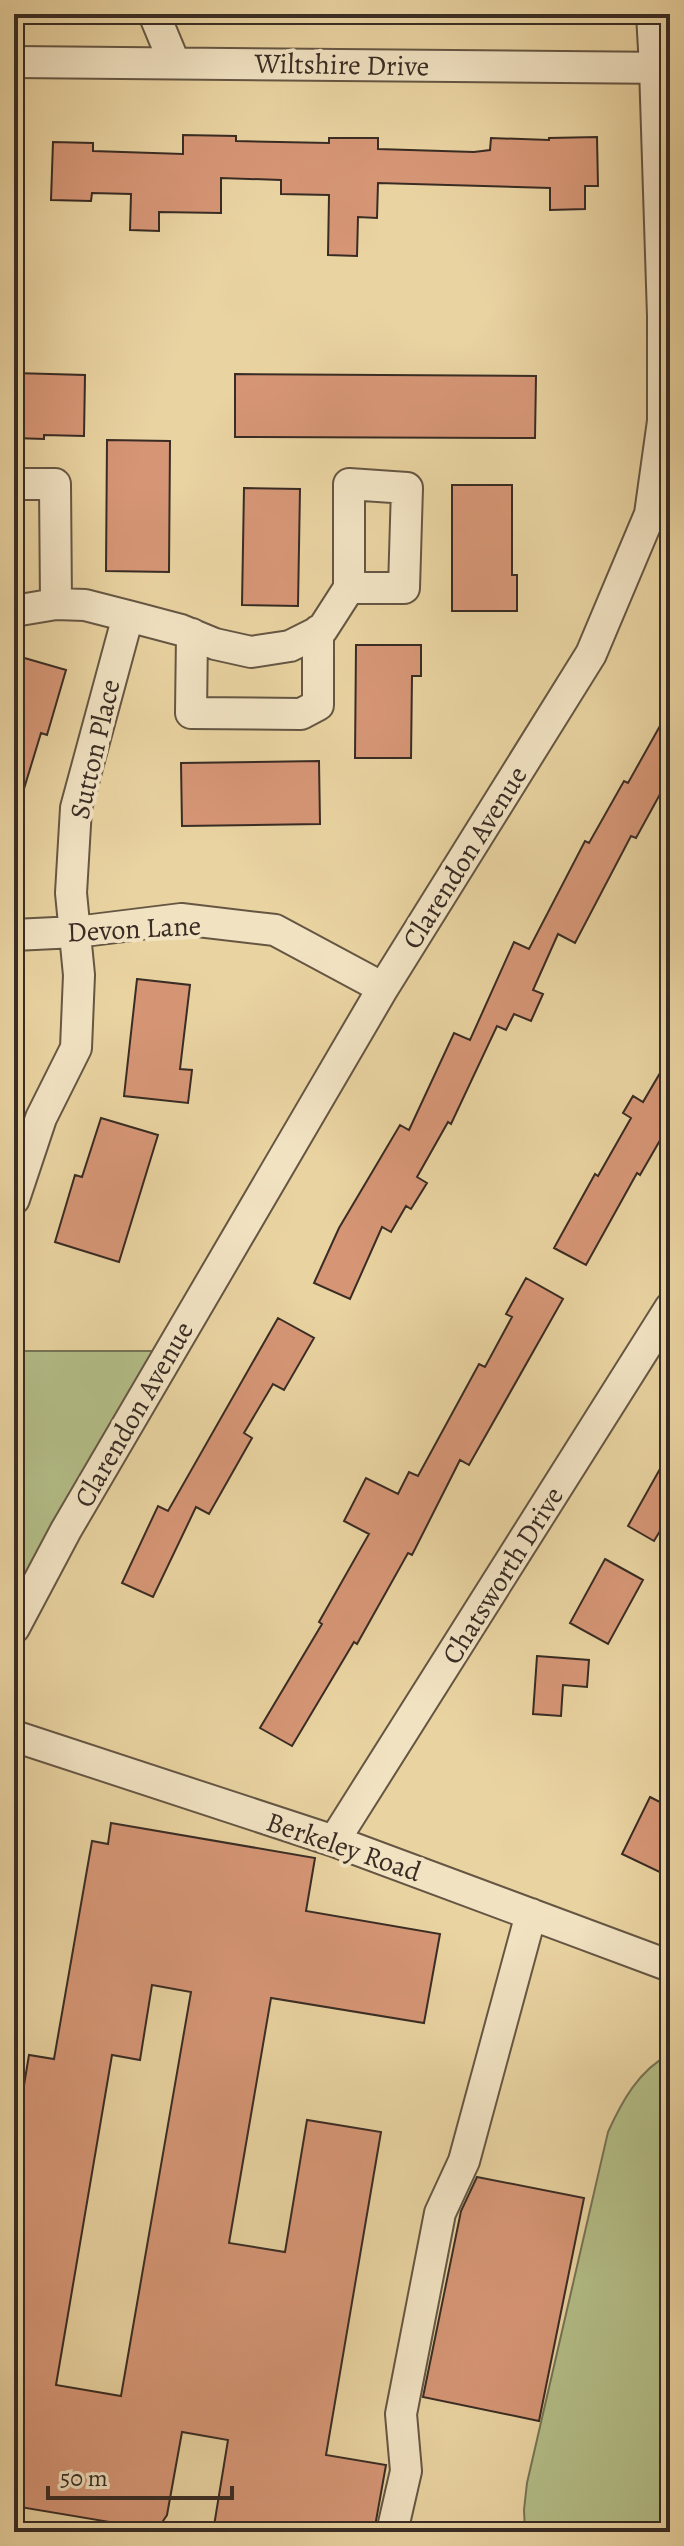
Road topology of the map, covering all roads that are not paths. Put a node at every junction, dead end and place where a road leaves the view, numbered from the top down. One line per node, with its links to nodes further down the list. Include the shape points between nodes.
1 (154, 14): 4 (street)
2 (652, 14): 5 (street, Clarendon Avenue)
3 (14, 62): 4 (street, Wiltshire Drive)
4 (174, 62): 5 (street, Wiltshire Drive)
5 (663, 68): 7 (street, Clarendon Avenue)
6 (14, 484): 9 (street, via 55,484)
7 (660, 515): 16 (street, Clarendon Avenue, via 591,654)
8 (349, 588): 12 (street)
9 (56, 604): 10 (street); 11 (street)
10 (14, 611)
11 (128, 616): 13 (street); 14 (street, Sutton Place, via 76,808 71,893)
12 (318, 631): 13 (street, via 290,646 251,652); 13 (street, via 318,705 301,714 191,713)
13 (192, 634)
14 (76, 932): 15 (street, Devon Lane); 16 (street, Devon Lane, via 181,919 275,930); 17 (street, Sutton Place, via 76,1048)
15 (14, 935)
16 (383, 988): 20 (street, Clarendon Avenue)
17 (28, 1118): 18 (street, Sutton Place)
18 (14, 1199)
19 (670, 1308): 22 (street, Chatsworth Drive)
20 (14, 1628)
21 (14, 1736): 22 (street, Berkeley Road)
22 (334, 1841): 23 (street, Berkeley Road)
23 (531, 1914): 24 (street, Berkeley Road); 25 (street, via 464,2161 440,2213 401,2414 406,2471)
24 (670, 1966)
25 (392, 2532)

